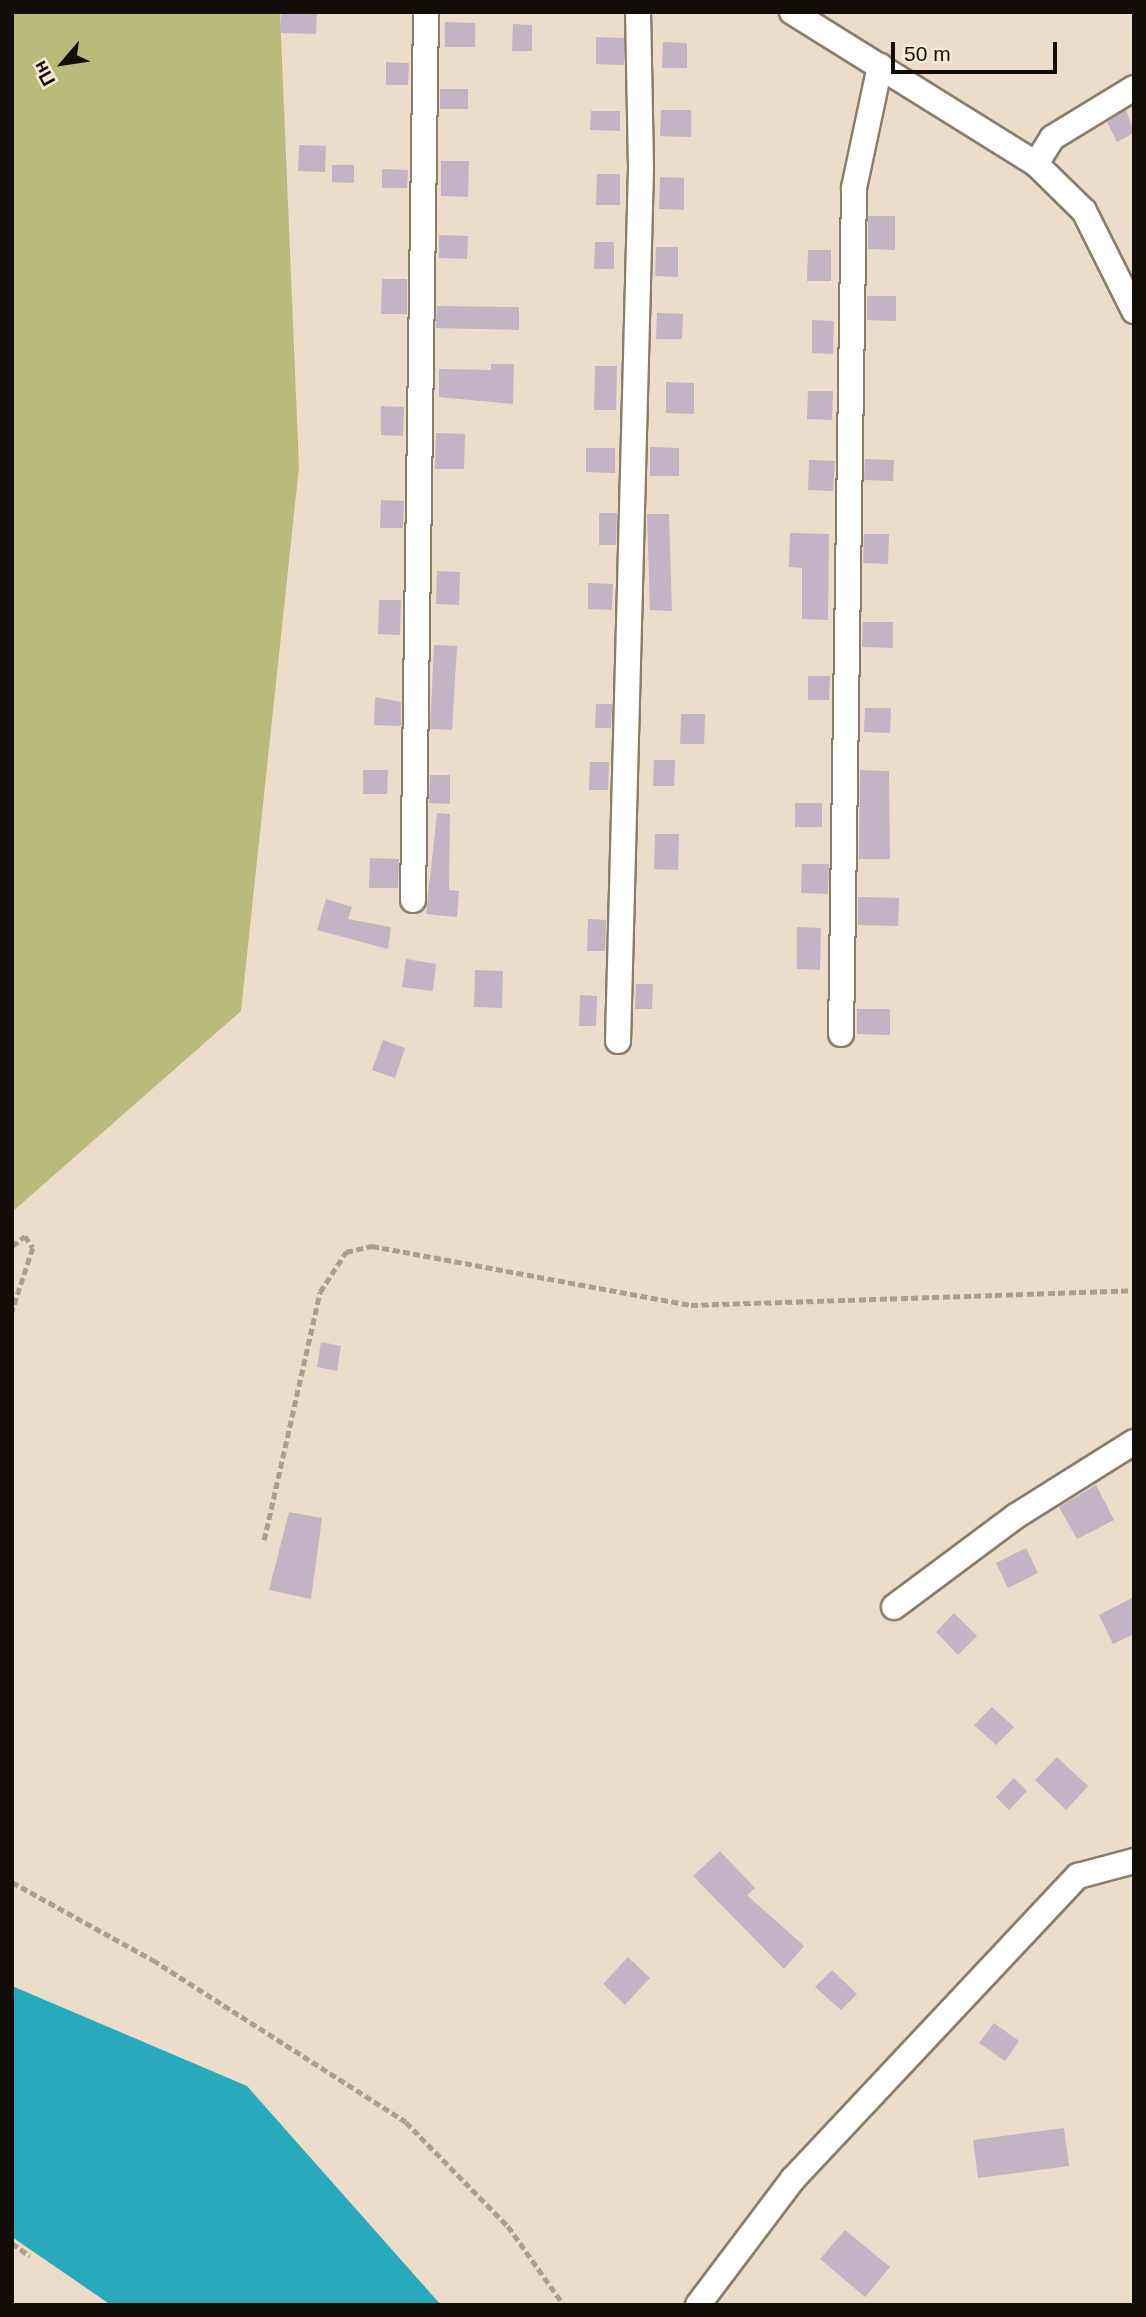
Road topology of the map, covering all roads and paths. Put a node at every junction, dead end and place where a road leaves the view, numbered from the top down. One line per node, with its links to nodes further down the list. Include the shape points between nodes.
1 (425, 12): 8 (street)
2 (638, 12): 10 (street, via 641,167)
3 (798, 14): 4 (street)
4 (880, 66): 6 (street); 9 (street, via 854,188)
5 (1134, 89): 6 (street, via 1052,138)
6 (1036, 164): 7 (street, via 1084,211)
7 (1134, 311)
8 (413, 900)
9 (841, 1034)
10 (618, 1041)
11 (12, 1246): 13 (path, via 24,1236 33,1248)
12 (1134, 1290): 15 (path, via 691,1305 372,1246 346,1252 320,1292)
13 (12, 1312)
14 (1134, 1442): 16 (street, via 1016,1516)
15 (264, 1540)
16 (894, 1607)
17 (1134, 1861): 22 (street, via 1078,1876 793,2179)
18 (12, 1882): 21 (path, via 153,1959 406,2122 508,2226)
19 (12, 2243): 20 (path)
20 (30, 2256)
21 (564, 2305)
22 (698, 2305)

